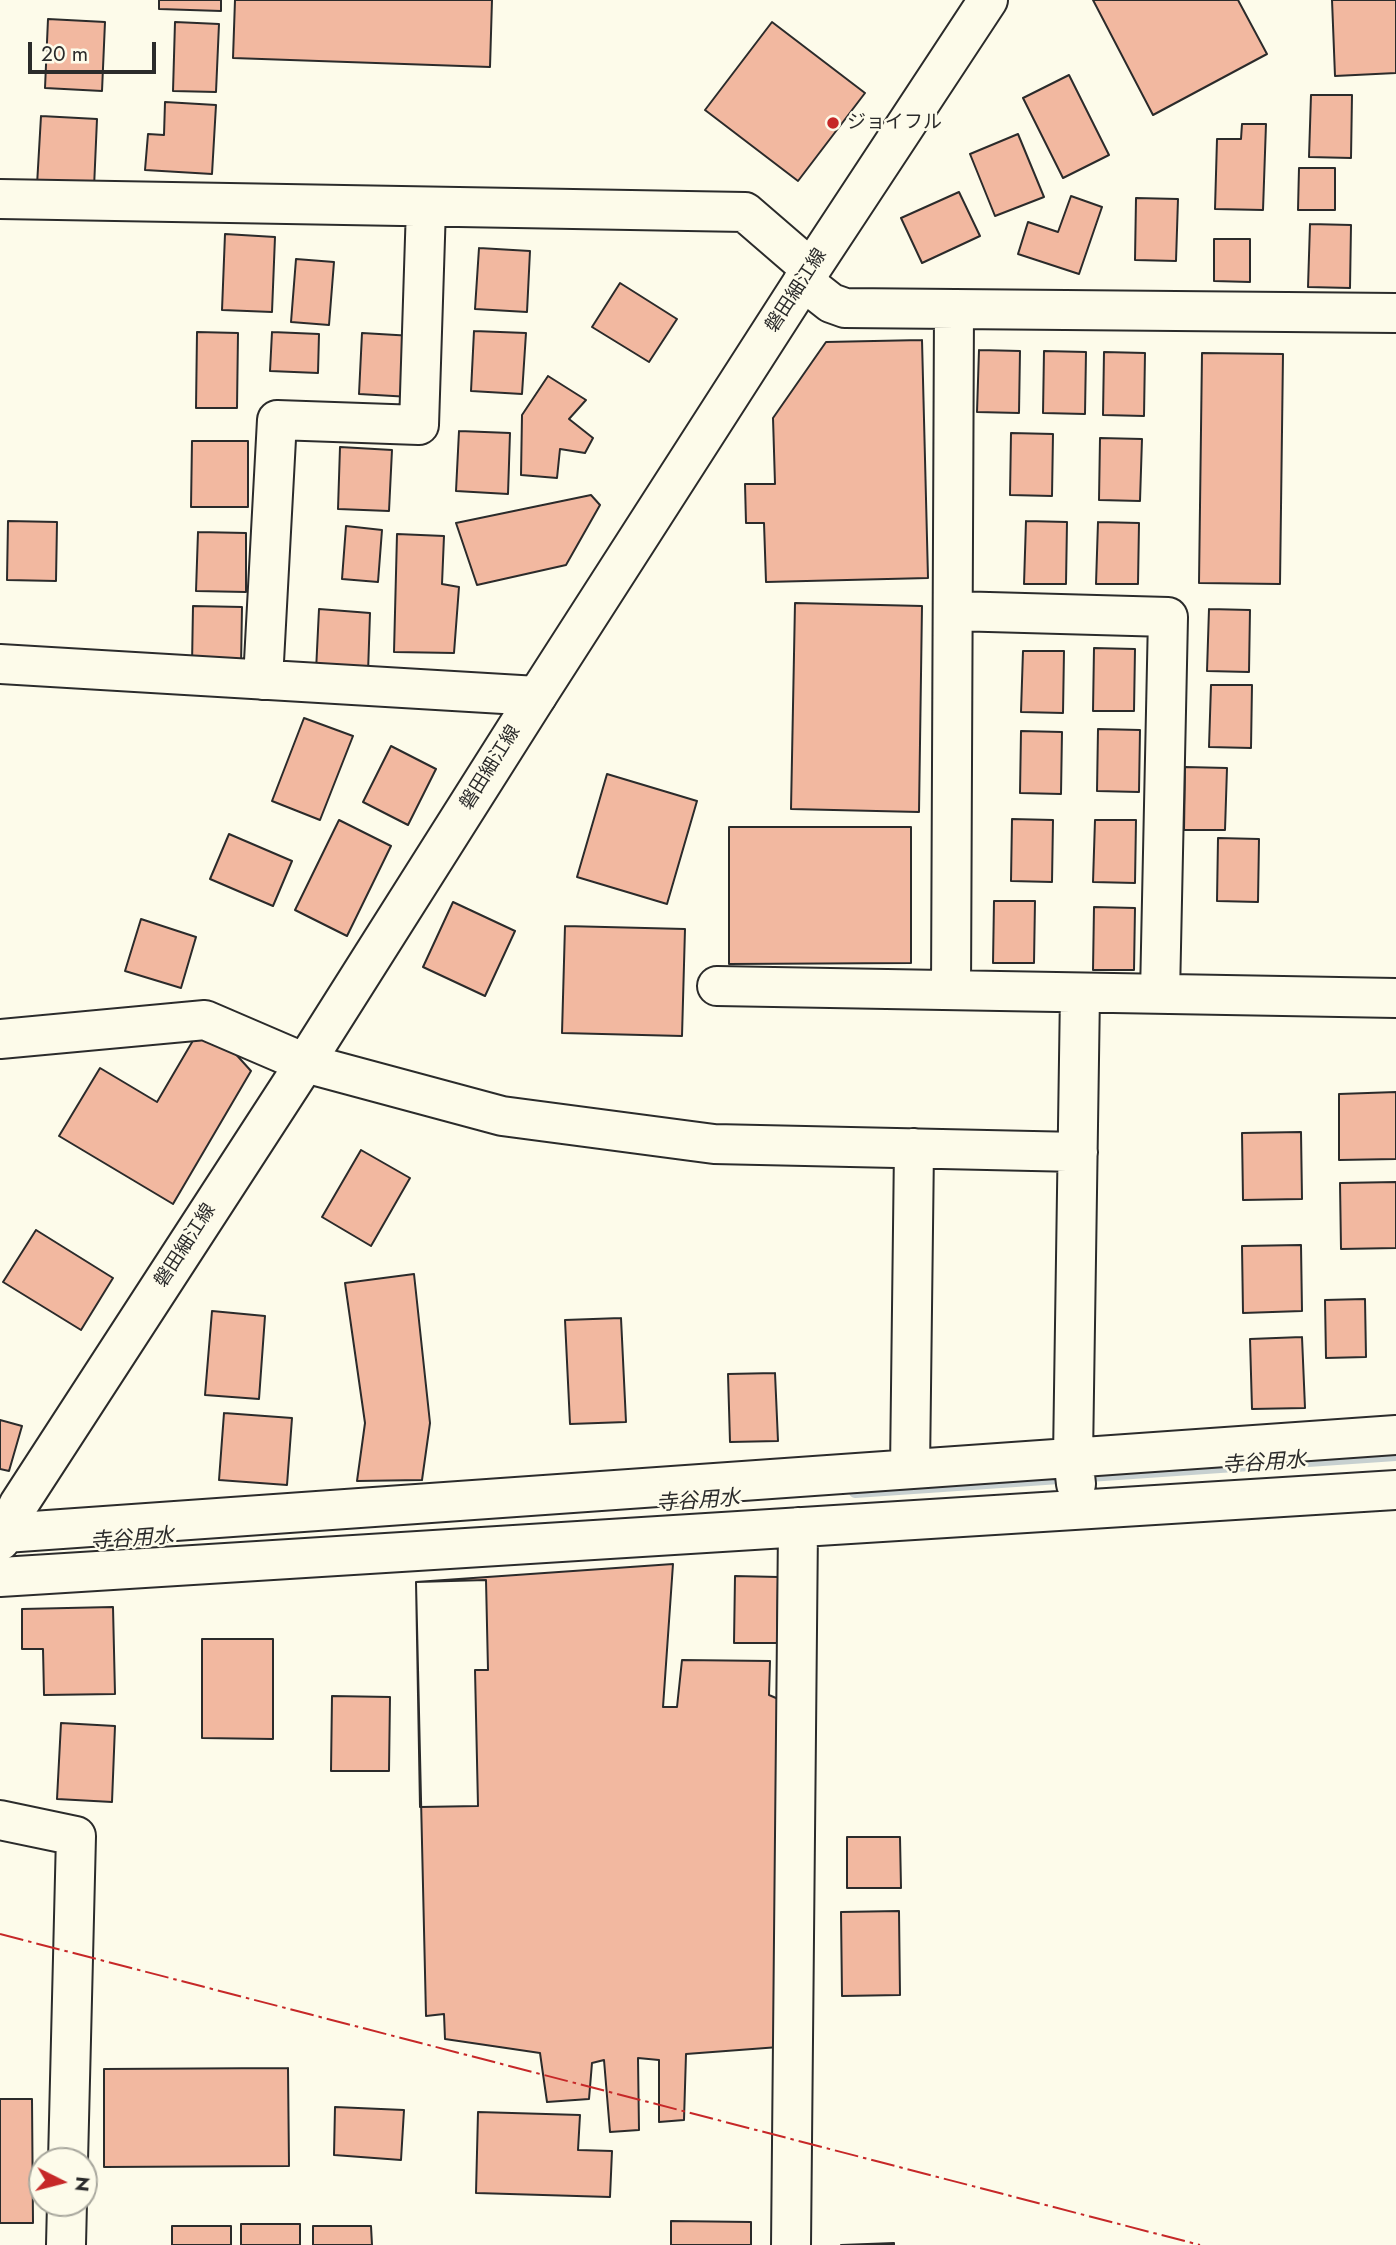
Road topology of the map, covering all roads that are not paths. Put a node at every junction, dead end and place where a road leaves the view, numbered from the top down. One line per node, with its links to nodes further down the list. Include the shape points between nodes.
1 (988, 0): 4 (street, 磐田細江線)
2 (0, 199): 3 (street)
3 (426, 207): 4 (street, via 745,212); 9 (street, via 419,425 277,420)
4 (807, 275): 5 (street, via 831,303 845,308); 10 (street, 磐田細江線)
5 (954, 309): 6 (street); 7 (street)
6 (1396, 313)
7 (953, 611): 12 (street); 14 (street, via 1168,617)
8 (0, 664): 9 (street)
9 (263, 680): 10 (street)
10 (537, 696): 17 (street, 磐田細江線)
11 (717, 986): 12 (street)
12 (951, 990): 13 (street)
13 (1080, 993): 14 (street); 19 (street)
14 (1160, 994): 15 (street)
15 (1396, 999)
16 (0, 1039): 17 (street, via 205,1020)
17 (305, 1063): 18 (street, via 516,1118 714,1144); 25 (street, 磐田細江線)
18 (914, 1148): 19 (street); 22 (street)
19 (1078, 1152): 21 (street)
20 (1396, 1435): 21 (street)
21 (1073, 1459): 22 (street); 24 (street)
22 (910, 1469): 25 (street)
23 (1396, 1490): 24 (street)
24 (1078, 1508): 26 (street)
25 (8, 1526)
26 (797, 1527): 27 (street); 32 (street)
27 (0, 1577)
28 (0, 1820): 29 (street, via 76,1836)
29 (68, 2147)
30 (67, 2217): 31 (street)
31 (66, 2245)
32 (791, 2245)

